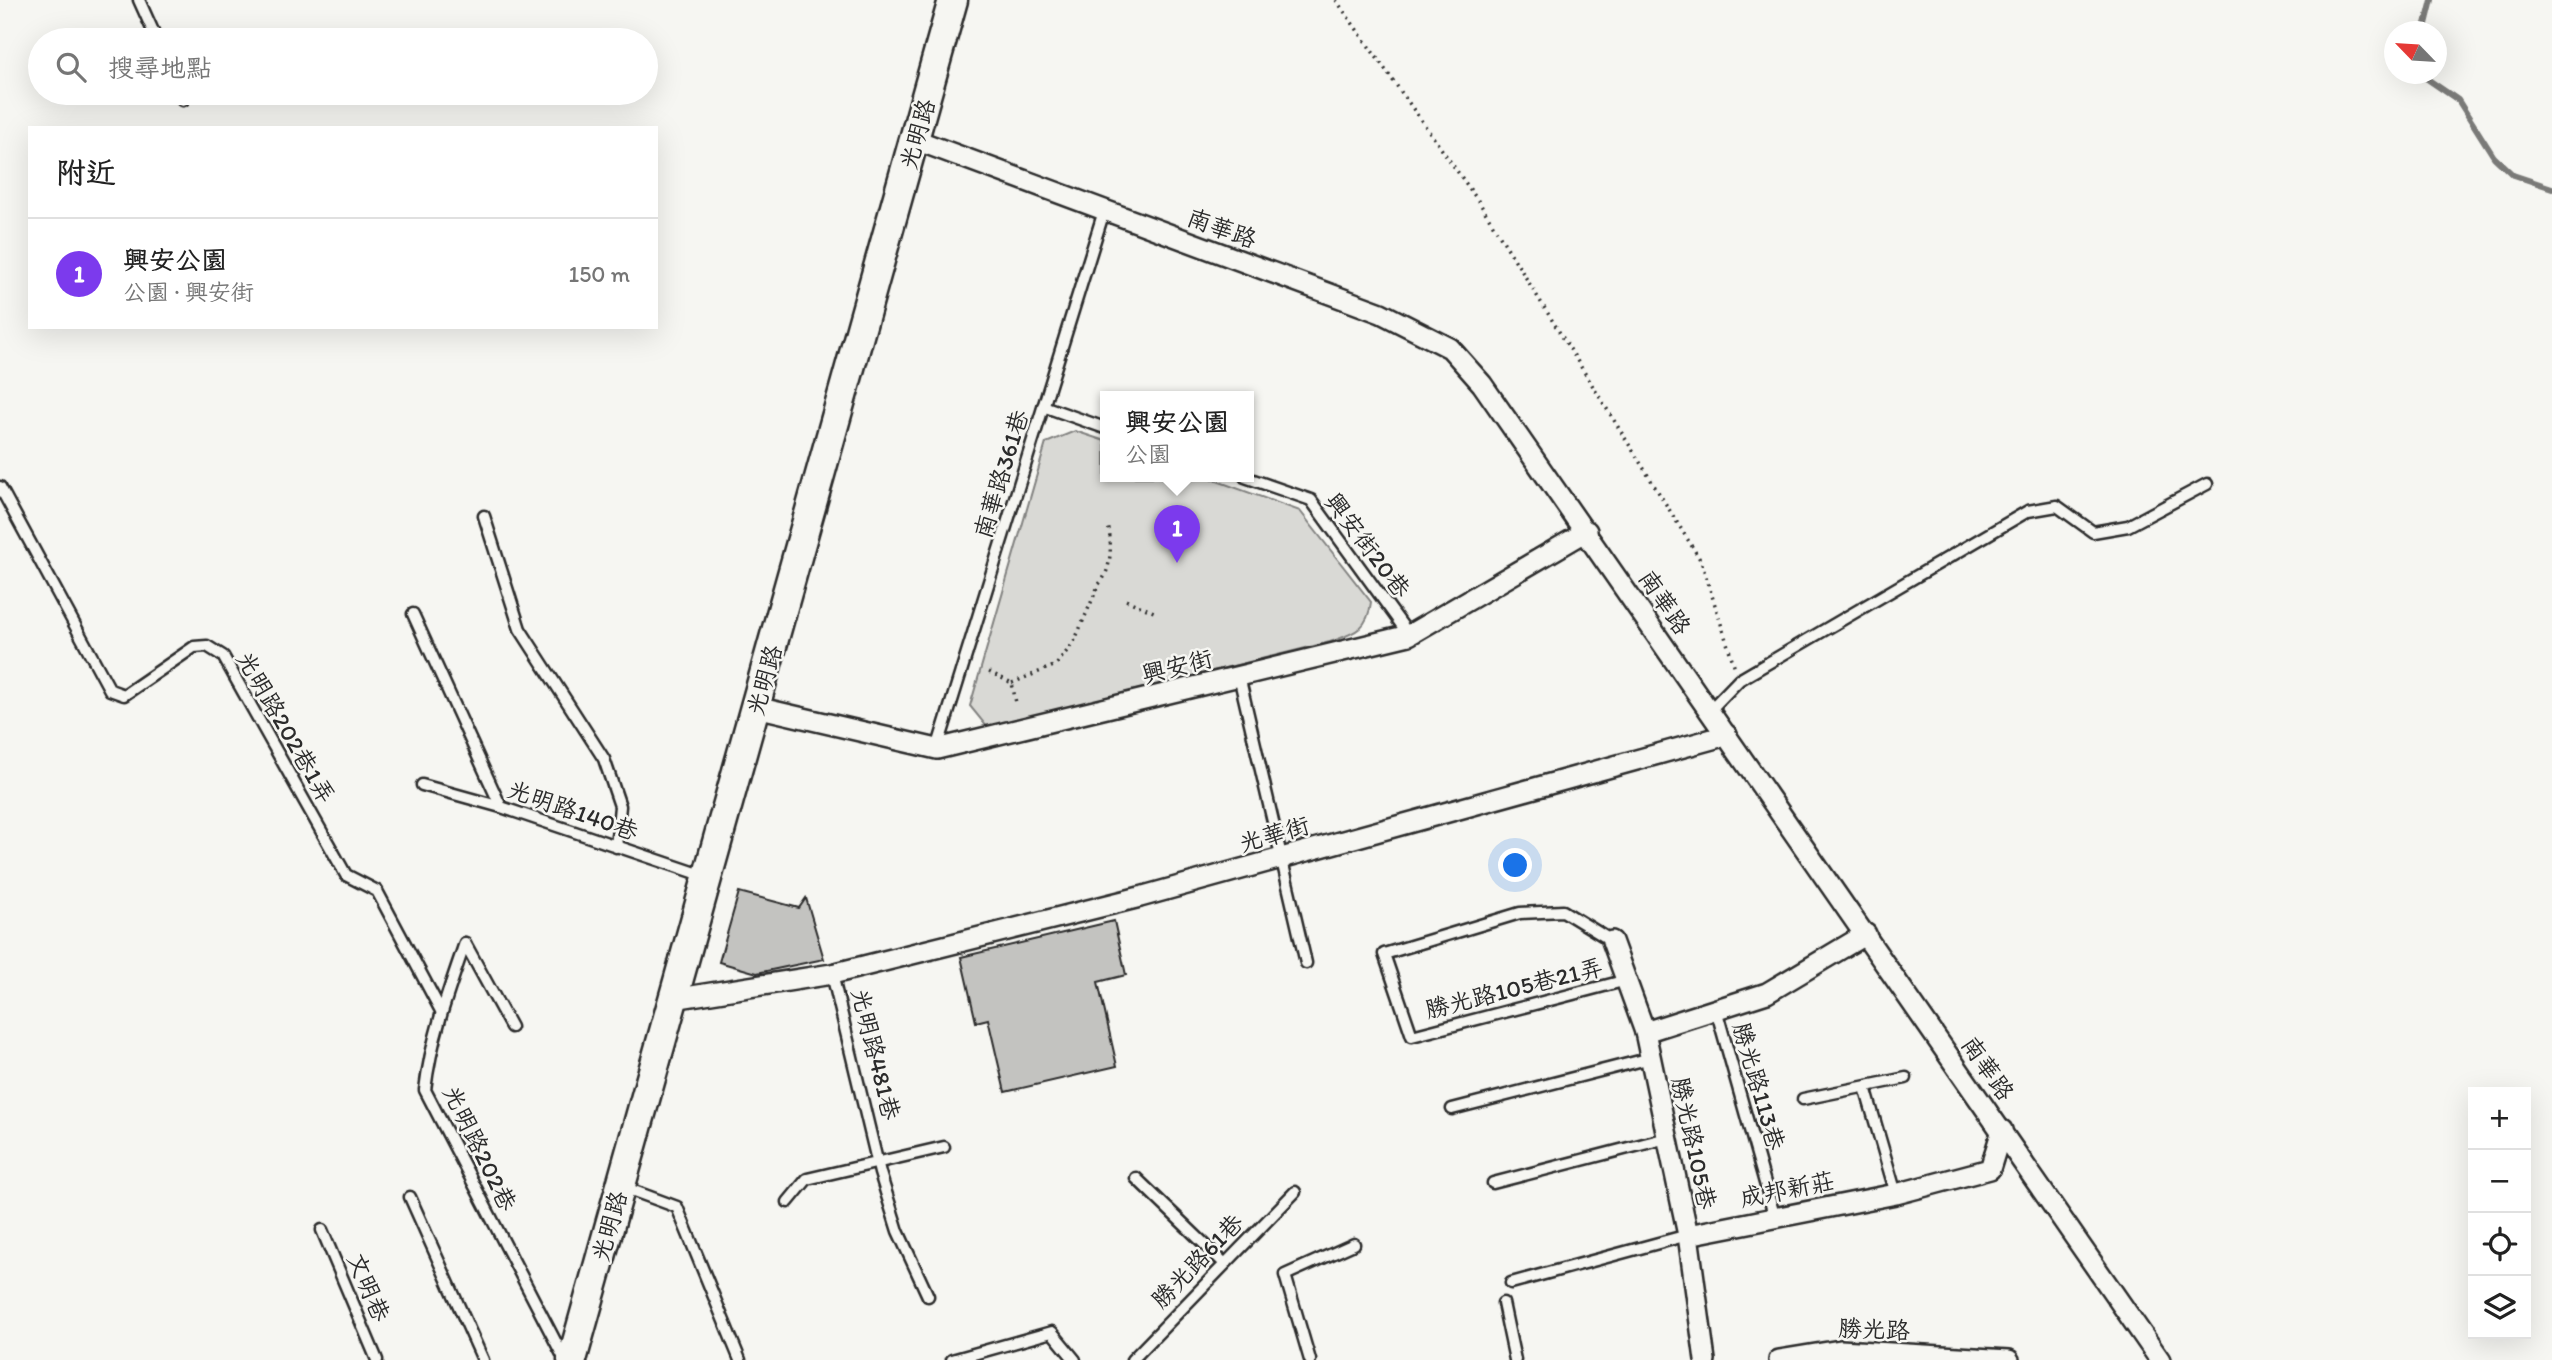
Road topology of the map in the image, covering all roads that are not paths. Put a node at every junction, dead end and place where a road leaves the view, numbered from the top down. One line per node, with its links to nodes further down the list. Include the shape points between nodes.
1 (139, 0): 3 (lane)
2 (953, 0): 4 (main road, 光明路)
3 (151, 28)
4 (916, 141): 5 (street, 南華路); 16 (main road, 光明路)
5 (1104, 211): 6 (lane, 南華路361巷); 12 (street, 南華路, via 1381,313 1450,348 1482,384)
6 (1043, 407): 7 (lane); 19 (lane, 南華路361巷)
7 (1100, 426)
8 (1254, 480): 14 (lane, 興安街20巷, via 1311,500)
9 (2207, 484): 17 (lane, via 2128,526 2094,532 2057,506 2028,511 1739,680)
10 (0, 488): 32 (lane, 光明路202巷1弄, via 110,690 124,695 194,647 207,646 223,656 346,875 377,891)
11 (484, 516): 22 (lane, via 520,629 604,759 620,806)
12 (1587, 531): 14 (street, 興安街); 17 (street, 南華路)
13 (413, 614): 21 (lane)
14 (1409, 635): 15 (street, 興安街)
15 (1239, 676): 19 (street, 興安街); 23 (lane)
16 (756, 707): 19 (street, 興安街); 24 (main road, 光明路)
17 (1710, 710): 18 (street, 南華路)
18 (1727, 735): 23 (street, 光華街); 25 (street, 南華路)
19 (937, 749)
20 (422, 785): 21 (lane, 光明路140巷)
21 (501, 807): 22 (lane, 光明路140巷)
22 (616, 847): 24 (lane, 光明路140巷)
23 (1281, 857): 27 (lane); 28 (street, 光華街)
24 (709, 877): 30 (main road, 光明路)
25 (1866, 934): 31 (street, via 1767,993); 40 (street, 南華路)
26 (1612, 941): 29 (street, 勝光路105巷); 29 (lane, 勝光路105巷21弄, via 1563,911 1520,913 1384,954 1412,1036)
27 (1306, 963)
28 (832, 974): 30 (street, 光明路481巷); 43 (lane, 光明路481巷)
29 (1627, 980): 34 (street, 勝光路105巷)
30 (674, 999): 46 (main road, 光明路)
31 (1716, 1009): 34 (street); 51 (lane, 勝光路113巷)
32 (441, 1011): 33 (lane, 光明路202巷, via 465,943); 62 (lane, 光明路202巷, via 425,1090)
33 (511, 1027)
34 (1645, 1032): 35 (street, 勝光路105巷)
35 (1651, 1058): 39 (lane); 41 (street, 勝光路105巷)
36 (1906, 1079): 37 (lane)
37 (1865, 1087): 38 (lane); 48 (lane)
38 (1803, 1099)
39 (1452, 1109)
40 (2002, 1130): 48 (street, 成邦新莊, via 1990,1169); 73 (street, 南華路)
41 (1668, 1138): 45 (lane); 53 (street, 勝光路105巷)
42 (944, 1147): 43 (lane)
43 (877, 1163): 50 (lane, via 807,1179); 57 (lane, 光明路481巷, via 898,1231)
44 (1136, 1178): 55 (lane)
45 (1493, 1183)
46 (621, 1186): 63 (main road, 光明路); 64 (lane, via 677,1207)
47 (1295, 1192): 55 (lane, 勝光路61巷)
48 (1896, 1194): 51 (street, 成邦新莊)
49 (410, 1197): 61 (lane)
50 (788, 1202)
51 (1774, 1215): 53 (street, 成邦新莊)
52 (322, 1230): 60 (lane, 文明巷)
53 (1688, 1235): 56 (lane); 70 (street, 勝光路105巷)
54 (1354, 1244): 68 (lane, via 1285,1275)
55 (1223, 1262): 67 (lane, 勝光路61巷)
56 (1511, 1283)
57 (928, 1296)
58 (1503, 1303): 69 (lane)
59 (1970, 1359): 71 (street, 勝光路, via 1840,1350); 72 (street, 勝光路)
60 (377, 1360)
61 (482, 1360)
62 (565, 1360)
63 (572, 1360)
64 (740, 1360)
65 (952, 1360): 66 (lane, via 1052,1332)
66 (1075, 1360)
67 (1132, 1360)
68 (1310, 1360)
69 (1515, 1360)
70 (1705, 1360)
71 (1779, 1360)
72 (2009, 1360)
73 (2160, 1360)

